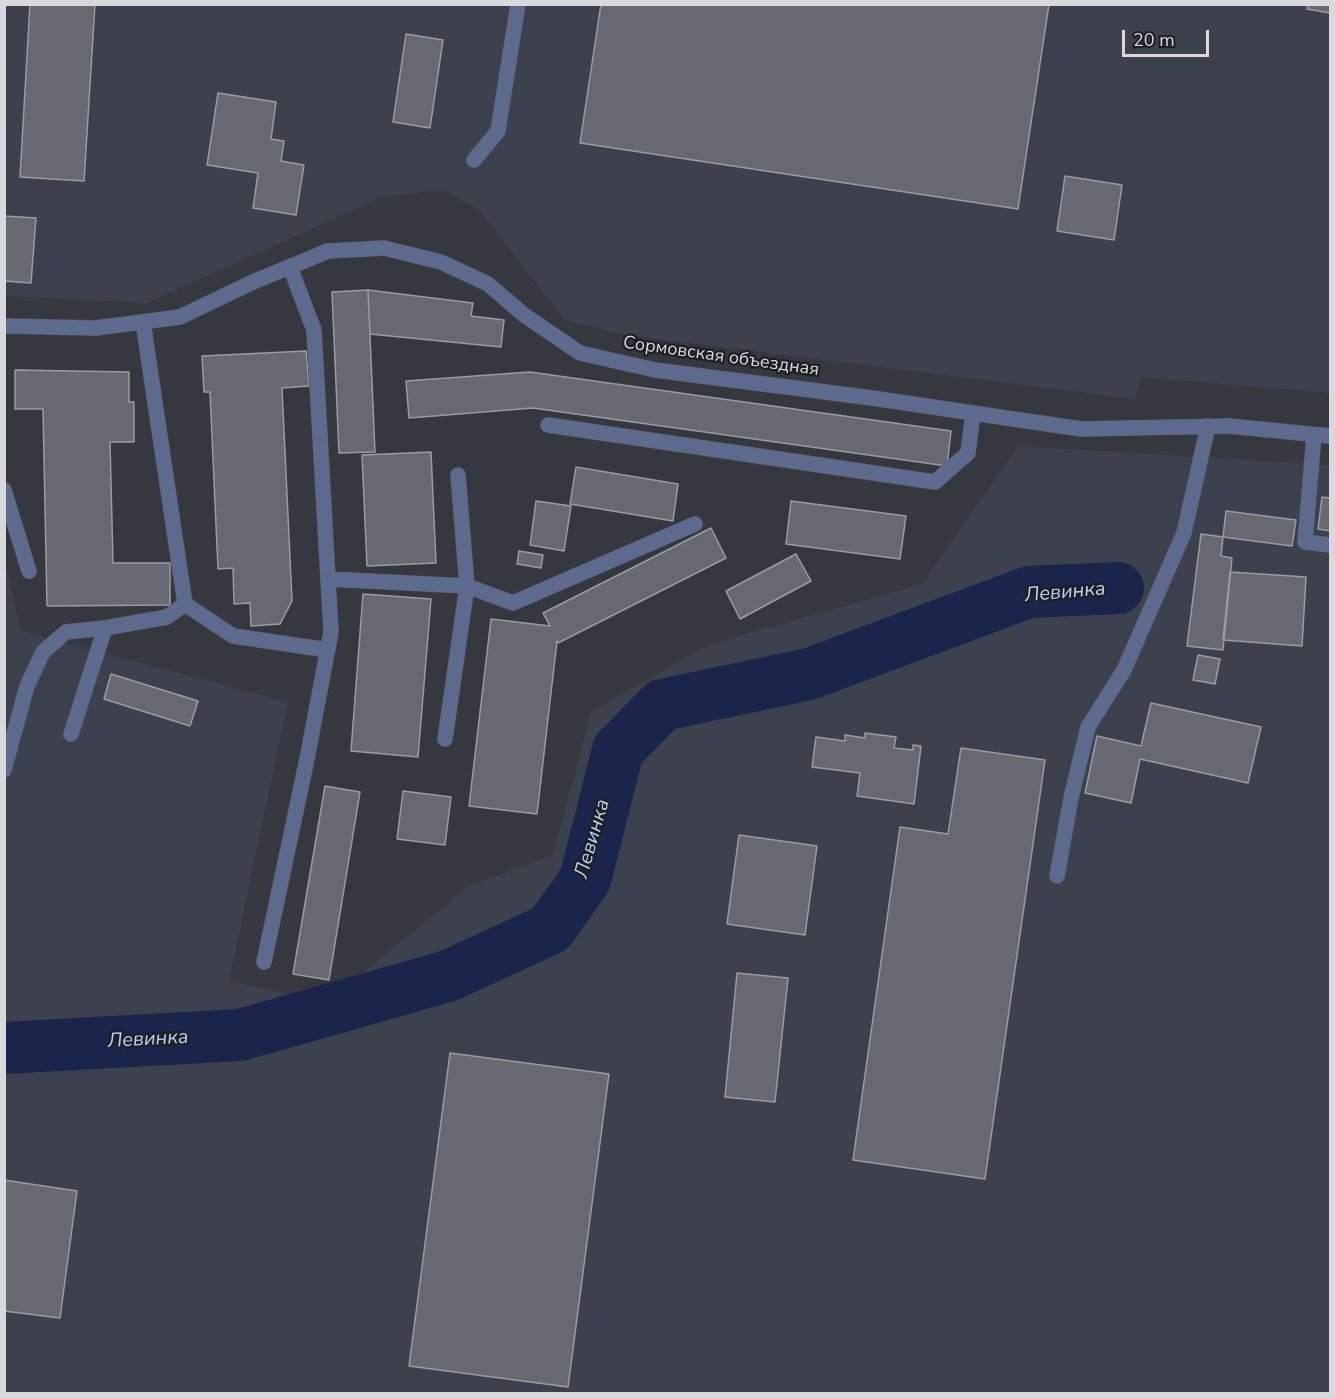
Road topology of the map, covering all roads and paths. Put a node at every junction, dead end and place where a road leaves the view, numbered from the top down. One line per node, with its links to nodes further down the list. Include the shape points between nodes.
1 (518, 4): 2 (street, via 498,131)
2 (474, 160)
3 (290, 267): 4 (street, Сормовская объездная, via 180,317); 6 (street, Сормовская объездная, via 328,251 384,248 441,262 488,284 524,315 580,353 655,370); 16 (street, via 314,330)
4 (143, 322): 5 (street, Сормовская объездная, via 96,328); 18 (street)
5 (4, 326)
6 (973, 413): 7 (street, via 968,453 935,482); 8 (street, Сормовская объездная, via 1081,429)
7 (548, 425)
8 (1208, 426): 9 (street, Сормовская объездная); 24 (street, via 1185,533 1124,670 1088,727)
9 (1314, 435): 10 (street, Сормовская объездная); 14 (street, via 1305,542)
10 (1330, 436)
11 (458, 475): 17 (street)
12 (4, 490): 15 (street)
13 (695, 524): 17 (street, via 513,603)
14 (1330, 545)
15 (29, 571)
16 (328, 579): 17 (street); 20 (street)
17 (467, 586): 22 (street)
18 (185, 604): 19 (street, via 167,617); 20 (street, via 233,636)
19 (105, 628): 21 (street); 23 (street, via 66,632 43,652 27,686)
20 (328, 650): 25 (street)
21 (71, 734)
22 (445, 739)
23 (4, 770)
24 (1057, 876)
25 (264, 962)

